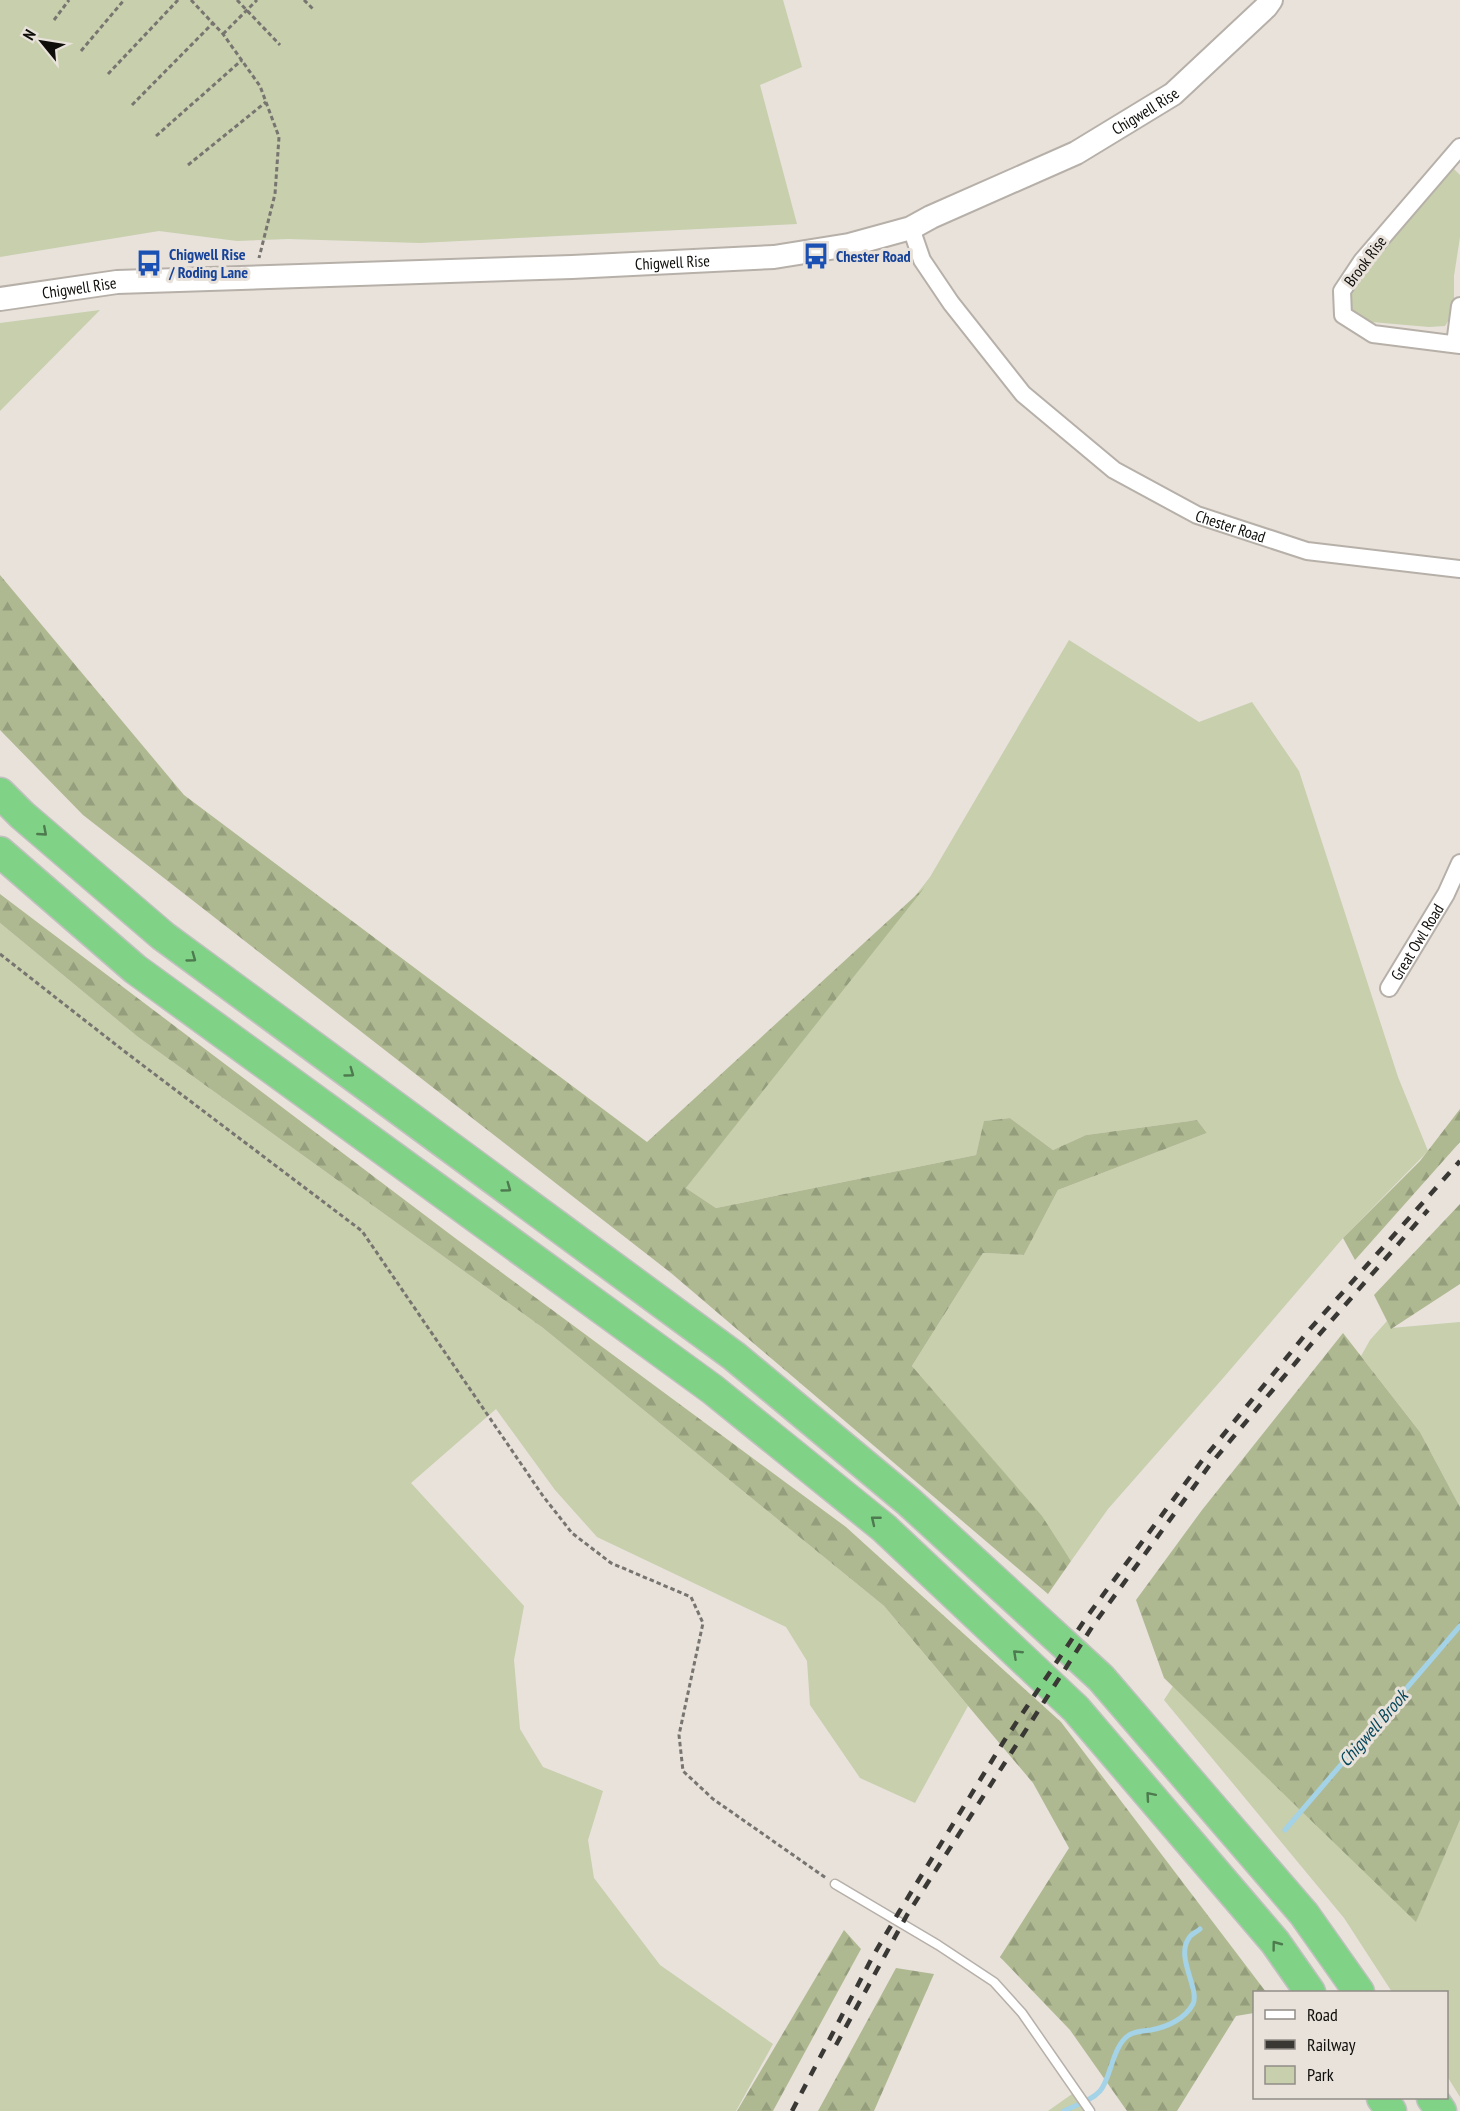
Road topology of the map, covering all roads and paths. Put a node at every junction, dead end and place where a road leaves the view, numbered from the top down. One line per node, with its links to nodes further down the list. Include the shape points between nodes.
1 (69, 0): 11 (path)
2 (124, 0): 15 (path)
3 (178, 0): 17 (path)
4 (191, 0): 12 (path)
5 (237, 0): 9 (path)
6 (258, 0): 9 (path)
7 (304, 0): 10 (path)
8 (1271, 0): 23 (main road, Chigwell Rise, via 1173,94 1076,153)
9 (247, 10): 13 (path); 14 (path)
10 (314, 10)
11 (54, 20)
12 (213, 23): 13 (path); 19 (path)
13 (223, 34): 16 (path)
14 (280, 45)
15 (81, 51)
16 (242, 60): 18 (path); 20 (path)
17 (108, 74)
18 (266, 102): 22 (path); 24 (path, via 279,137 274,194)
19 (132, 105)
20 (156, 135)
21 (1460, 147): 27 (street, Brook Rise, via 1362,261 1342,291 1343,315 1373,334)
22 (188, 165)
23 (911, 228): 24 (main road, Chigwell Rise, via 849,245 774,257); 28 (street, Chester Road, via 927,268 1023,394 1114,470 1197,515 1307,551)
24 (255, 277): 25 (main road, Chigwell Rise, via 117,282)
25 (0, 298)
26 (1460, 306): 27 (street)
27 (1457, 344)
28 (1460, 570)
29 (0, 792): 36 (highway, one-way to 36, via 163,936 734,1356 908,1501 1101,1678 1304,1914)
30 (0, 852): 35 (highway, one-way to 30, via 1275,1942 1076,1709 884,1528 712,1389 135,969)
31 (1460, 863): 33 (street, Great Owl Road, via 1446,894)
32 (0, 954): 34 (path, via 362,1231 572,1533 611,1563 691,1597 703,1623 679,1735 683,1771 713,1799)
33 (1389, 988)
34 (835, 1884): 37 (lane, via 994,1982 1022,2013)
35 (1309, 1991)
36 (1358, 1991)
37 (1090, 2111)

